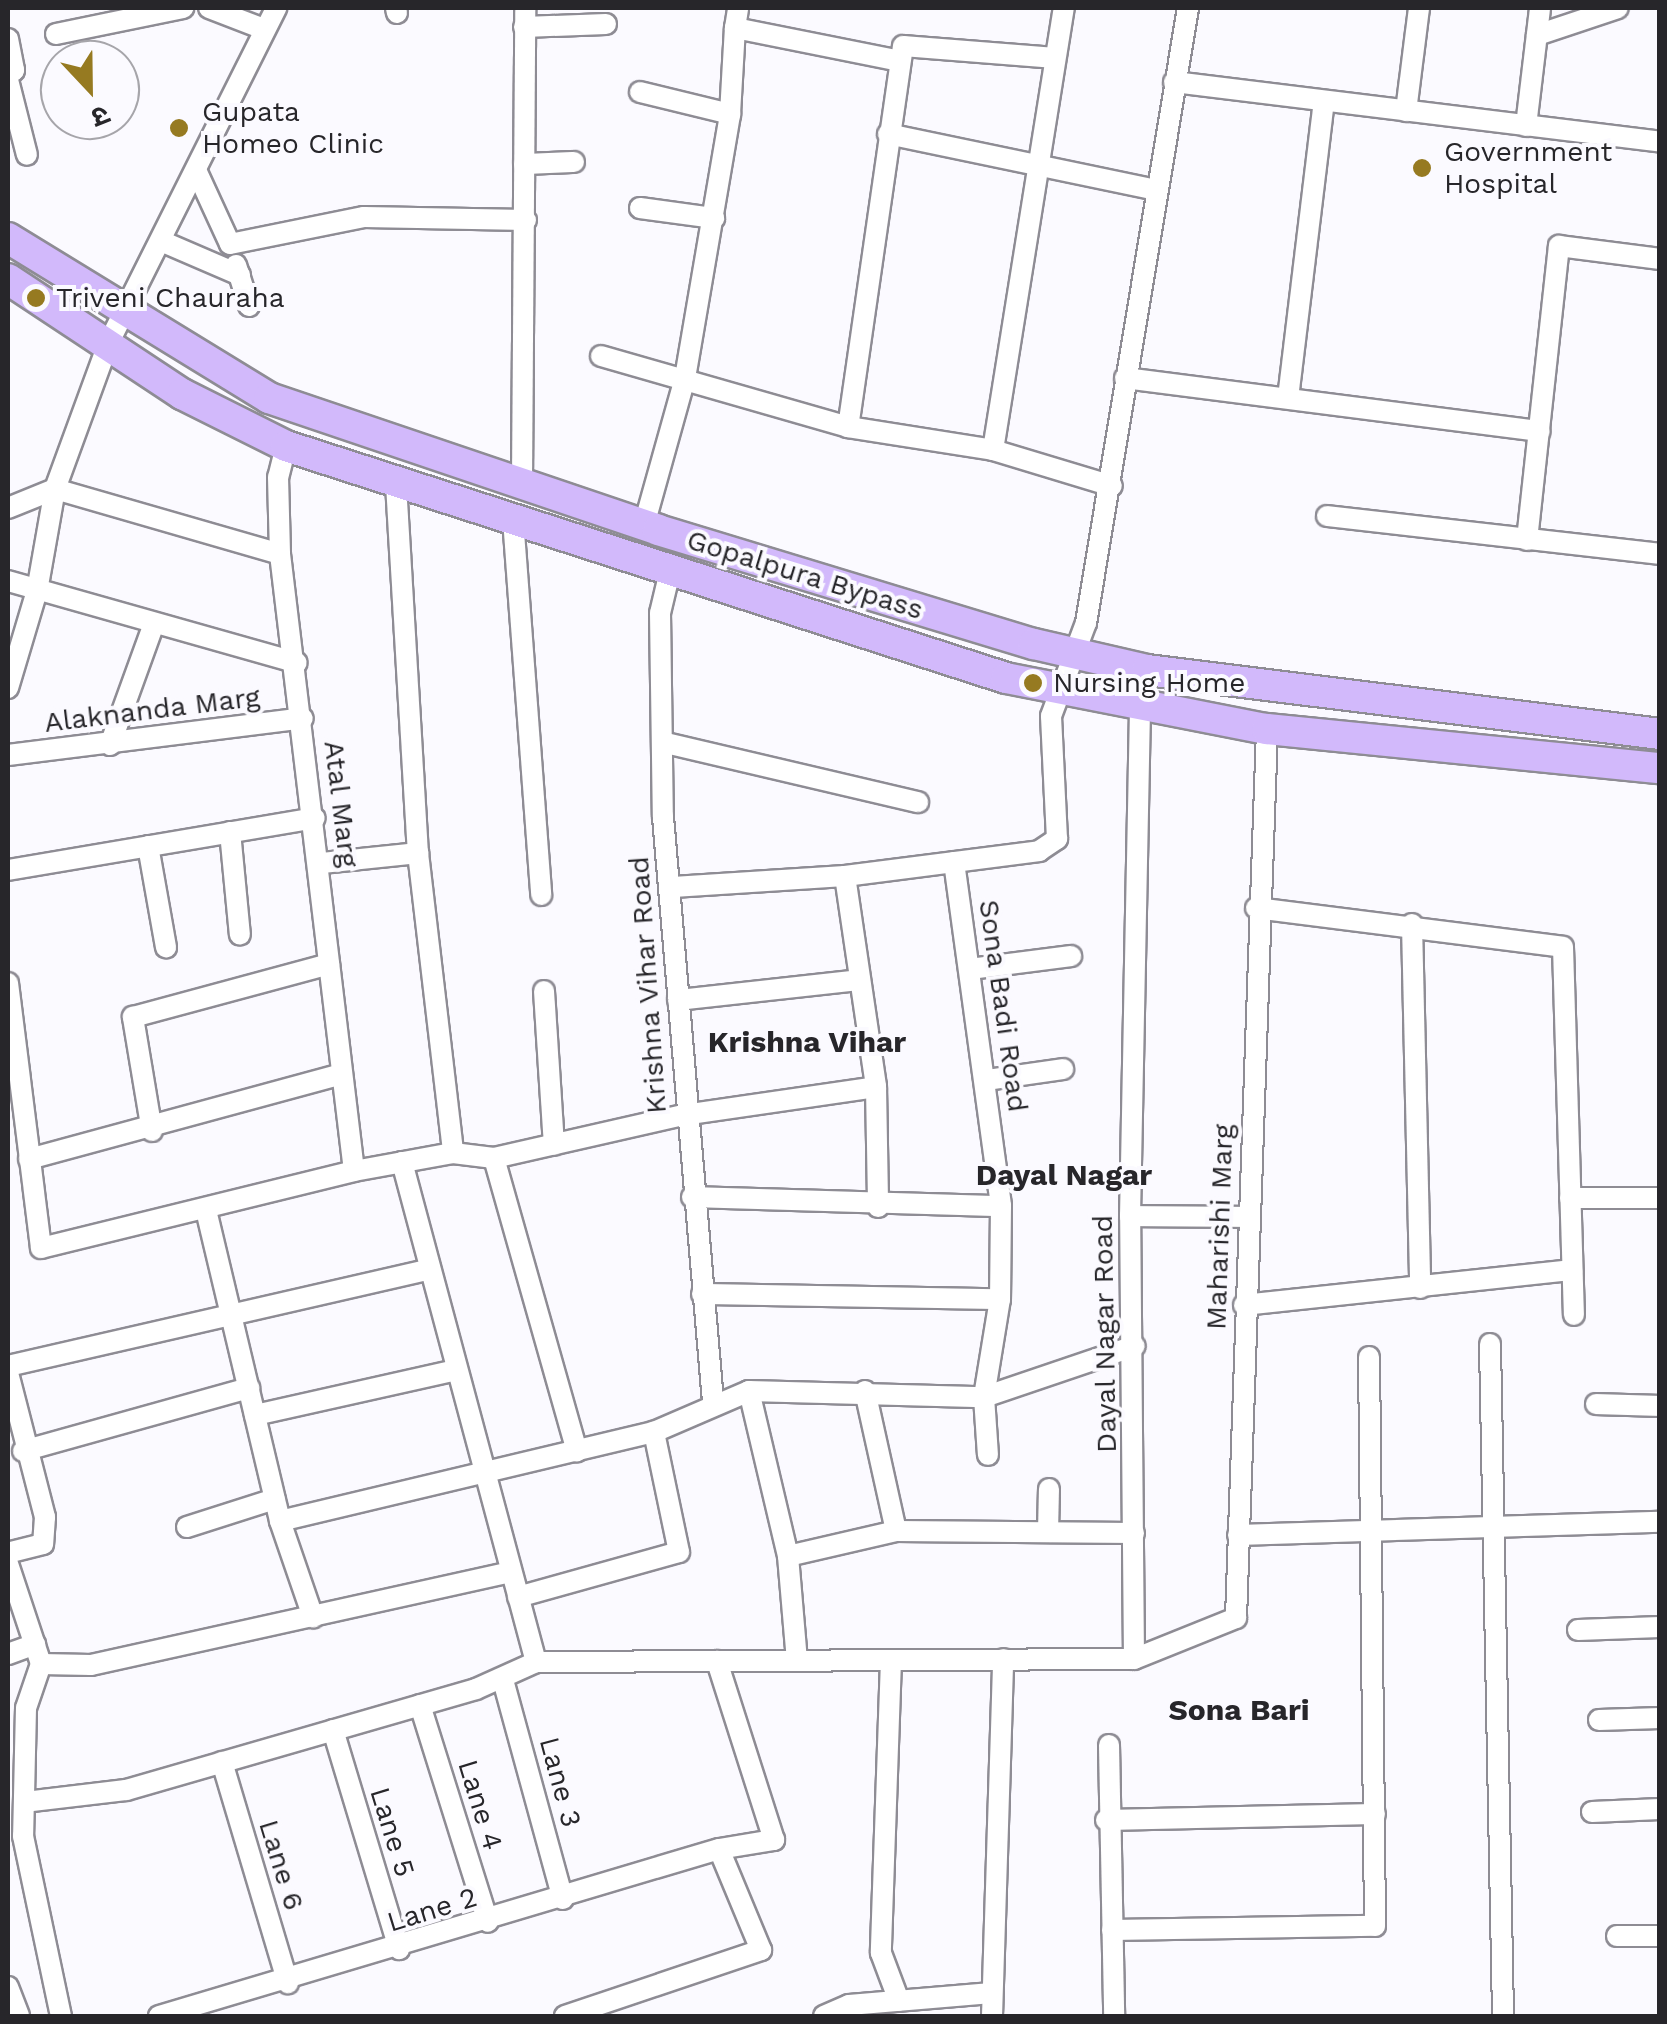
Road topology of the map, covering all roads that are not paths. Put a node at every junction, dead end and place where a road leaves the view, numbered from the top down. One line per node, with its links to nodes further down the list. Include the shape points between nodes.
1 (183, 8): 13 (street)
2 (209, 8): 12 (street)
3 (276, 8): 12 (street)
4 (1064, 8): 16 (street)
5 (1188, 8): 19 (street)
6 (1419, 8): 22 (street)
7 (1540, 8): 14 (street)
8 (1618, 8): 14 (street)
9 (525, 17): 11 (street); 29 (street)
10 (736, 18): 17 (street); 23 (street)
11 (606, 24)
12 (264, 29): 31 (street)
13 (56, 34)
14 (1537, 34): 24 (street)
15 (8, 39): 18 (street, via 14,70)
16 (1054, 58): 17 (street, via 903,46); 30 (street)
17 (900, 61): 25 (street)
18 (8, 78): 27 (street)
19 (1174, 82): 21 (street); 32 (street)
20 (640, 92): 23 (street)
21 (1324, 101): 22 (street); 48 (street)
22 (1406, 111): 24 (street)
23 (730, 114): 34 (street)
24 (1526, 126): 26 (street)
25 (888, 134): 30 (street); 49 (street)
26 (1660, 142)
27 (27, 155)
28 (574, 162): 29 (street)
29 (524, 164): 35 (street)
30 (1035, 165): 32 (street); 52 (street)
31 (196, 170): 37 (street); 38 (street)
32 (1156, 190): 47 (street)
33 (640, 208): 34 (street)
34 (714, 218): 46 (street)
35 (526, 220): 38 (street, via 364,216); 53 (street)
36 (8, 238): 43 (main road, Gopalpura Bypass)
37 (160, 241): 40 (street); 43 (street)
38 (230, 244): 40 (street)
39 (1660, 259): 50 (street, via 1559,246)
40 (240, 275): 42 (street)
41 (8, 279): 44 (main road, Gopalpura Bypass)
42 (249, 306)
43 (127, 311): 44 (street); 53 (main road, Gopalpura Bypass, via 268,398)
44 (108, 344): 51 (main road, Gopalpura Bypass, via 182,394); 56 (street)
45 (600, 356): 46 (street)
46 (685, 378): 49 (street); 60 (street)
47 (1125, 378): 48 (street); 55 (street)
48 (1288, 398): 50 (street)
49 (848, 427): 52 (street)
50 (1540, 431): 61 (street)
51 (286, 446): 54 (main road, Gopalpura Bypass); 62 (street, Atal Marg, via 278,478)
52 (993, 450): 55 (street)
53 (522, 482): 60 (main road, Gopalpura Bypass)
54 (396, 484): 59 (main road, Gopalpura Bypass); 84 (street)
55 (1112, 486): 68 (street)
56 (55, 489): 57 (street); 62 (street); 66 (street)
57 (8, 508)
58 (1327, 516): 61 (street)
59 (513, 519): 64 (main road, Gopalpura Bypass); 90 (street)
60 (644, 525): 68 (main road, Gopalpura Bypass)
61 (1527, 540): 63 (street)
62 (280, 554): 69 (street, Atal Marg)
63 (1660, 554)
64 (671, 567): 71 (main road, Gopalpura Bypass); 76 (street, Krishna Vihar Road, via 660,613)
65 (8, 581): 66 (street)
66 (37, 591): 67 (street); 70 (street)
67 (153, 626): 69 (street); 77 (street)
68 (1076, 654): 71 (street); 75 (main road, Gopalpura Bypass, via 1148,670)
69 (298, 663): 73 (street, Atal Marg)
70 (8, 688)
71 (1062, 691): 72 (main road, Gopalpura Bypass); 86 (street, via 1051,716 1057,838 1039,851)
72 (1140, 710): 74 (main road, Gopalpura Bypass); 120 (street, Dayal Nagar Road)
73 (303, 718): 77 (street, Alaknanda Marg); 81 (street, Atal Marg)
74 (1268, 729): 79 (main road, Gopalpura Bypass); 91 (street, Maharishi Marg)
75 (1660, 734)
76 (666, 743): 80 (street); 89 (street, Krishna Vihar Road, via 663,817)
77 (110, 745): 78 (street, Alaknanda Marg)
78 (8, 755)
79 (1660, 768)
80 (918, 802)
81 (315, 818): 82 (street); 85 (street, Atal Marg)
82 (230, 832): 83 (street); 93 (street)
83 (148, 846): 87 (street); 94 (street)
84 (418, 853): 85 (street); 109 (street)
85 (322, 862): 96 (street, Atal Marg)
86 (954, 862): 88 (street); 97 (street, Sona Badi Road)
87 (8, 870)
88 (844, 876): 89 (street); 98 (street)
89 (672, 887): 101 (street, Krishna Vihar Road)
90 (541, 895)
91 (1256, 908): 92 (street); 121 (street, Maharishi Marg)
92 (1412, 924): 115 (street, via 1563,947); 124 (street)
93 (240, 935)
94 (166, 948)
95 (1070, 956): 97 (street)
96 (329, 964): 103 (street, Atal Marg); 107 (street, via 133,1018)
97 (970, 969): 104 (street, Sona Badi Road)
98 (860, 980): 101 (street); 105 (street)
99 (8, 983): 111 (street)
100 (544, 991): 108 (street)
101 (678, 1000): 106 (street, Krishna Vihar Road)
102 (1063, 1069): 104 (street)
103 (338, 1075): 107 (street); 113 (street, Atal Marg)
104 (987, 1080): 117 (street, Sona Badi Road)
105 (876, 1086): 106 (street); 118 (street)
106 (684, 1115): 108 (street); 114 (street, Krishna Vihar Road)
107 (152, 1131): 111 (street)
108 (554, 1146): 110 (street)
109 (452, 1153): 110 (street); 112 (street)
110 (494, 1158): 146 (street)
111 (29, 1159): 119 (street, via 41,1248)
112 (402, 1162): 113 (street); 122 (street)
113 (354, 1171): 119 (street)
114 (692, 1197): 118 (street); 125 (street, Krishna Vihar Road)
115 (1570, 1198): 116 (street); 123 (street)
116 (1660, 1198)
117 (1001, 1206): 118 (street); 126 (street, Sona Badi Road)
118 (878, 1207)
119 (206, 1210): 129 (street)
120 (1130, 1216): 121 (street); 131 (street, Dayal Nagar Road)
121 (1248, 1217): 127 (street, Maharishi Marg)
122 (430, 1269): 129 (street); 134 (street)
123 (1572, 1270): 124 (street); 128 (street)
124 (1420, 1288): 127 (street)
125 (702, 1294): 126 (street); 140 (street, Krishna Vihar Road)
126 (1000, 1300): 139 (street, Sona Badi Road)
127 (1244, 1305): 158 (street, Maharishi Marg)
128 (1574, 1316)
129 (232, 1318): 133 (street); 136 (street)
130 (1490, 1344): 154 (street)
131 (1135, 1346): 139 (street, via 1114,1347); 157 (street, Dayal Nagar Road)
132 (1369, 1357): 159 (street)
133 (8, 1366)
134 (456, 1370): 143 (street); 148 (street)
135 (8, 1374): 145 (street)
136 (248, 1388): 143 (street); 145 (street)
137 (749, 1391): 138 (street); 140 (street); 161 (street)
138 (865, 1391): 139 (street); 155 (street)
139 (984, 1397): 147 (street, Sona Badi Road)
140 (712, 1401): 144 (street)
141 (1596, 1404): 142 (street)
142 (1660, 1406)
143 (255, 1415): 150 (street)
144 (654, 1432): 146 (street); 164 (street, via 680,1552)
145 (22, 1451): 160 (street, via 44,1517 43,1544)
146 (577, 1451): 148 (street)
147 (988, 1455)
148 (483, 1473): 151 (street); 163 (street)
149 (1048, 1489): 156 (street)
150 (275, 1499): 151 (street); 153 (street)
151 (280, 1521): 165 (street)
152 (1660, 1522): 154 (street)
153 (188, 1528)
154 (1494, 1529): 159 (street); 206 (street)
155 (896, 1531): 156 (street); 161 (street)
156 (1048, 1532): 157 (street)
157 (1134, 1533): 171 (street, Dayal Nagar Road)
158 (1238, 1535): 159 (street); 171 (street, Maharishi Marg, via 1236,1618)
159 (1372, 1536): 186 (street)
160 (8, 1553)
161 (788, 1556): 172 (street)
162 (8, 1564): 169 (street)
163 (511, 1572): 164 (street); 165 (street)
164 (518, 1596): 175 (street)
165 (313, 1617): 169 (street, via 91,1665)
166 (1660, 1627): 167 (street)
167 (1578, 1630)
168 (8, 1654): 169 (street)
169 (38, 1654): 183 (street, via 26,1708)
170 (1002, 1659): 171 (street); 173 (street); 197 (street)
171 (1134, 1659)
172 (798, 1660): 173 (street); 174 (street)
173 (891, 1660): 198 (street, via 880,1953)
174 (717, 1661): 175 (street); 188 (street, Lane 2, via 774,1840)
175 (536, 1662): 176 (street)
176 (503, 1680): 177 (street); 189 (street, Lane 3)
177 (420, 1705): 180 (street); 190 (street, Lane 4)
178 (1660, 1718): 179 (street)
179 (1600, 1720)
180 (333, 1730): 182 (street); 194 (street, Lane 5)
181 (1109, 1745): 187 (street)
182 (222, 1762): 183 (street, via 126,1790); 195 (street, Lane 6)
183 (24, 1802): 200 (street, via 34,1910)
184 (1660, 1809): 185 (street)
185 (1592, 1812)
186 (1374, 1814): 187 (street); 191 (street, via 1374,1926)
187 (1106, 1820): 191 (street)
188 (719, 1849): 189 (street, Lane 2); 202 (street, via 761,1950)
189 (564, 1899): 190 (street, Lane 2)
190 (488, 1922): 194 (street, Lane 2)
191 (1112, 1930): 205 (street)
192 (1617, 1936): 193 (street)
193 (1660, 1936)
194 (399, 1950): 195 (street, Lane 2)
195 (288, 1983): 201 (street, Lane 2)
196 (8, 1987): 199 (street)
197 (991, 1993): 198 (street); 204 (street)
198 (898, 2001): 203 (street)
199 (19, 2016)
200 (62, 2016)
201 (160, 2016)
202 (565, 2016)
203 (824, 2016)
204 (992, 2016)
205 (1114, 2016)
206 (1503, 2016)

